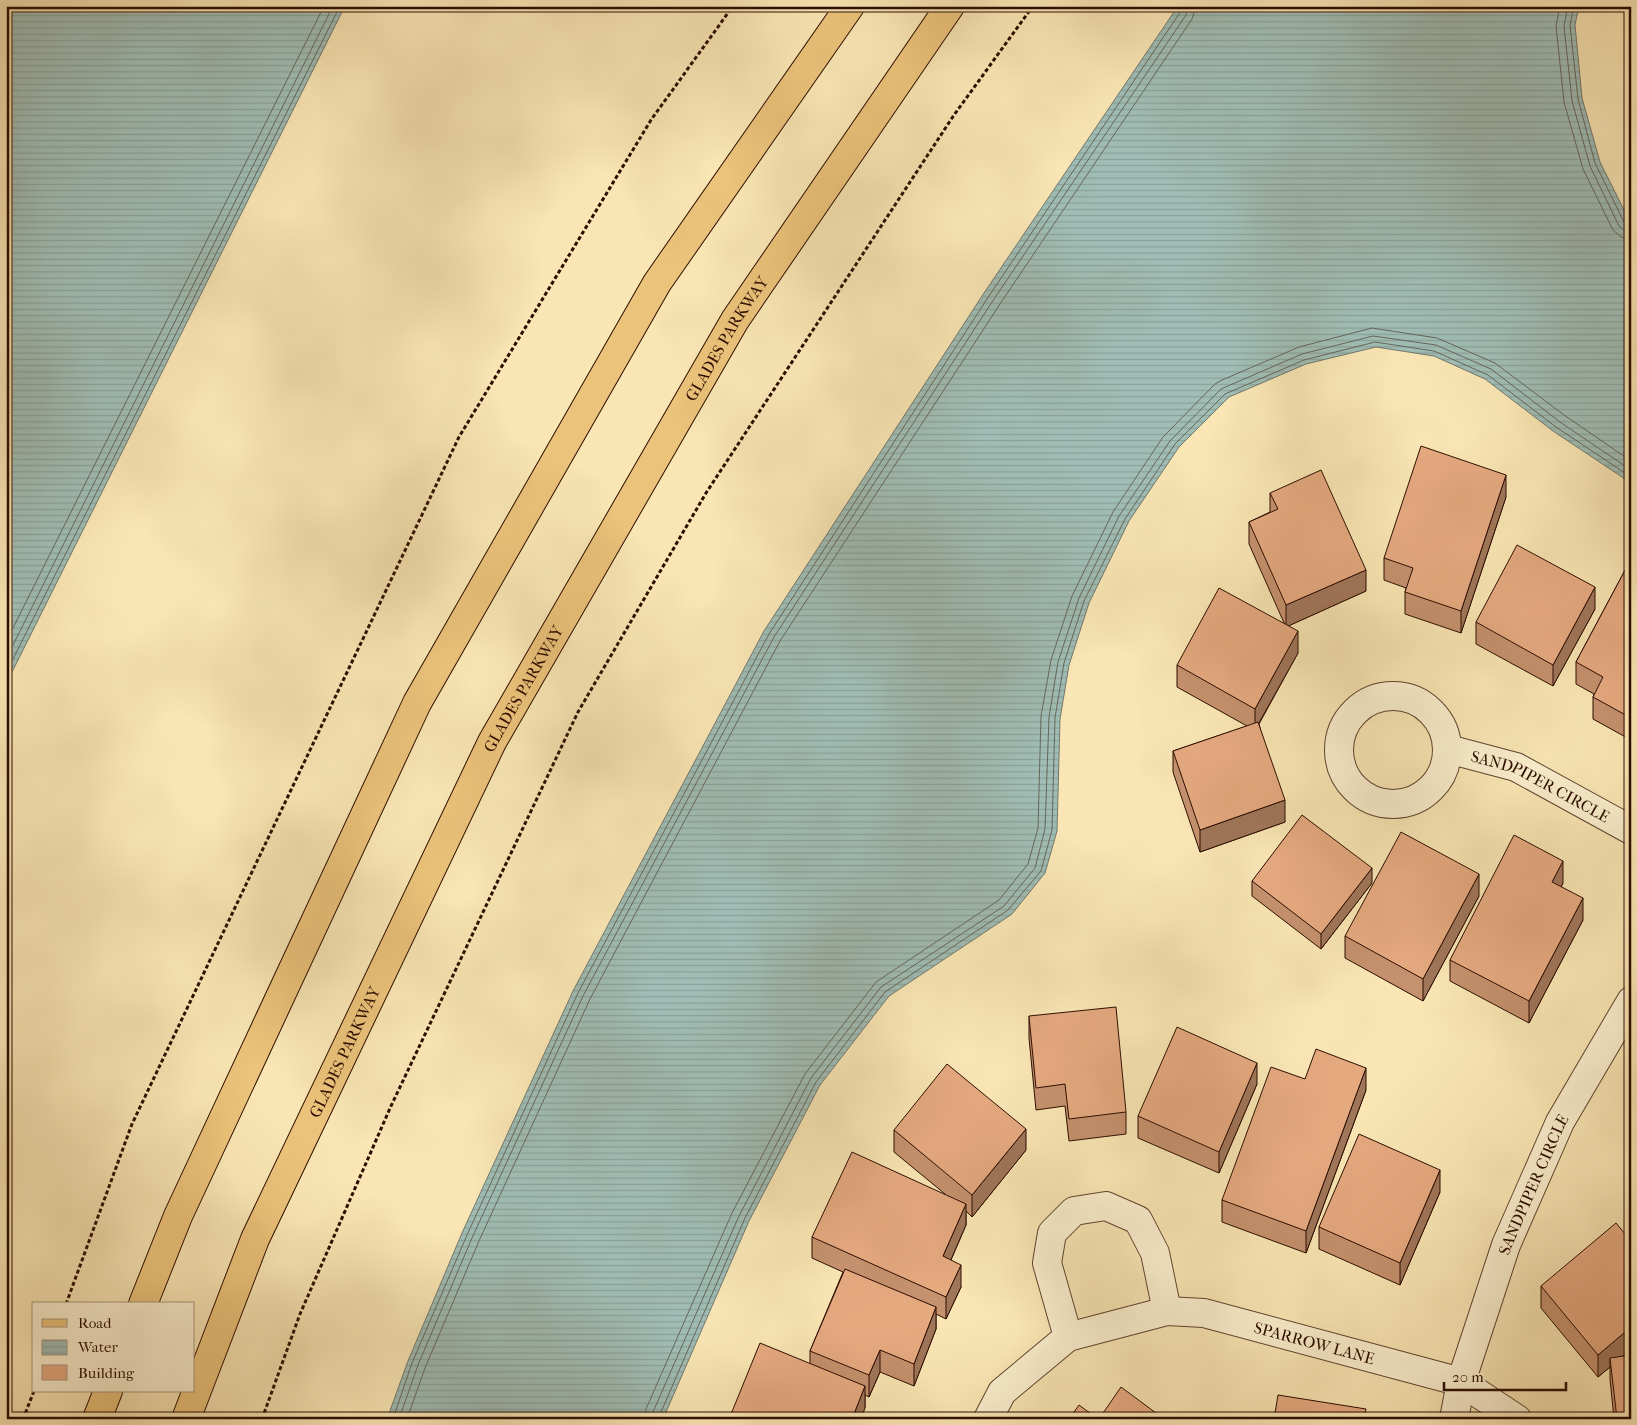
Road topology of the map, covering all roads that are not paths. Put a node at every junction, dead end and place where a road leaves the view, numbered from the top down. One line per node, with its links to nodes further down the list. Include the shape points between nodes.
1 (850, 6): 6 (main road, via 658,283 417,703 178,1216)
2 (950, 6): 12 (main road, GLADES PARKWAY, via 735,320 492,742 255,1239)
3 (1448, 749): 4 (street, SANDPIPER CIRCLE, via 1516,767)
4 (1631, 830)
5 (1631, 1001): 9 (street, SANDPIPER CIRCLE, via 1560,1122 1506,1245)
6 (144, 1302)
7 (1167, 1311): 8 (street, SPARROW LANE); 8 (street, via 1155,1253 1138,1220 1106,1206 1074,1211 1052,1233 1047,1263); 9 (street, SPARROW LANE, via 1204,1313)
8 (1068, 1337): 13 (street, SPARROW LANE, via 1002,1392)
9 (1461, 1382): 14 (street, SANDPIPER CIRCLE); 15 (street)
10 (108, 1392): 11 (main road)
11 (97, 1419)
12 (186, 1419)
13 (988, 1419)
14 (1454, 1419)
15 (1517, 1419)

